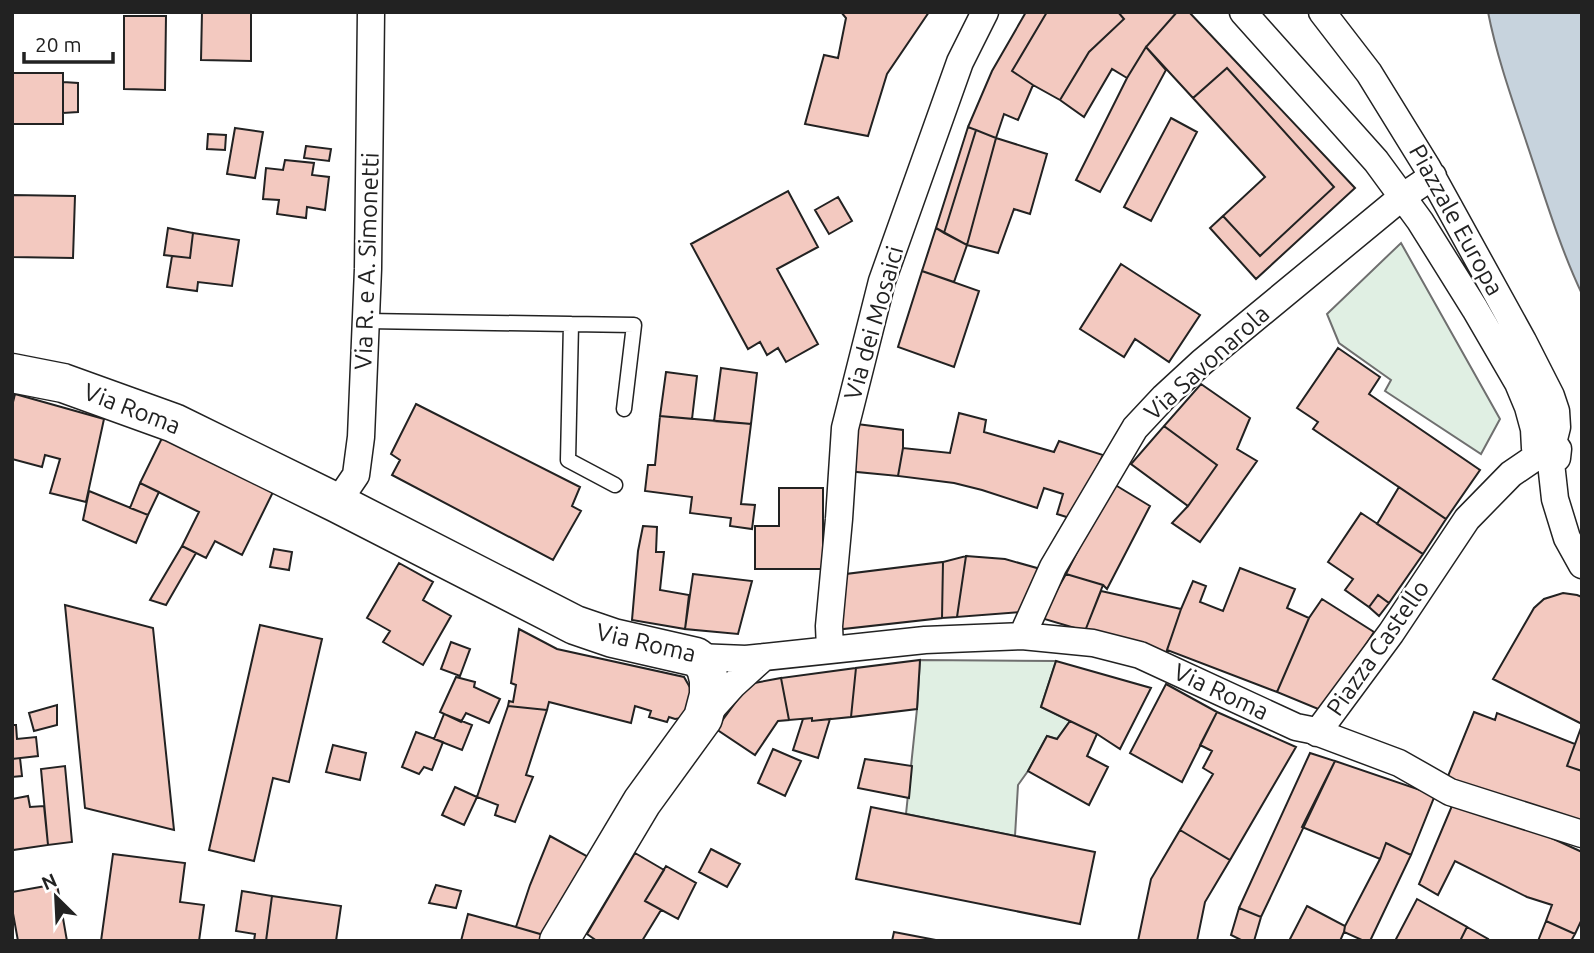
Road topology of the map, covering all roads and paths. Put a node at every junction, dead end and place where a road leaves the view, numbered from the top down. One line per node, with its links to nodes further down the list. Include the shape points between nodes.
1 (371, 12): 8 (street, Via R. e A. Simonetti)
2 (985, 12): 17 (street, Via dei Mosaici, via 960,62 882,281 845,428)
3 (1243, 12): 6 (street)
4 (1332, 17): 5 (street, Piazzale Europa)
5 (1427, 166): 6 (street, via 1412,159); 7 (street, Via Savonarola); 12 (street, Piazzale Europa, via 1551,396 1557,427)
6 (1386, 174): 7 (street)
7 (1402, 197): 12 (street, via 1518,383); 16 (street, Via Savonarola, via 1202,362 1135,428 1053,567)
8 (366, 321): 9 (lane); 14 (street, Via R. e A. Simonetti, via 356,475)
9 (571, 324): 11 (lane, via 634,325); 13 (lane, via 568,460)
10 (12, 373): 14 (street, Via Roma, via 63,383 174,423)
11 (624, 409)
12 (1544, 453): 15 (street, via 1567,538); 21 (street, Piazza Castello, via 1511,474 1467,520)
13 (615, 485)
14 (337, 503): 18 (street, Via Roma, via 575,625)
15 (1582, 565)
16 (1022, 636): 17 (street, Via Roma); 21 (street, Via Roma, via 1093,643 1140,655)
17 (830, 649): 19 (street, Via Roma)
18 (696, 657): 19 (street, Via Roma); 20 (street, via 709,680)
19 (764, 657): 20 (street)
20 (703, 718): 23 (street, via 642,802)
21 (1317, 733): 22 (street, Piazza Castello, via 1399,763 1450,792)
22 (1582, 834)
23 (559, 941)

